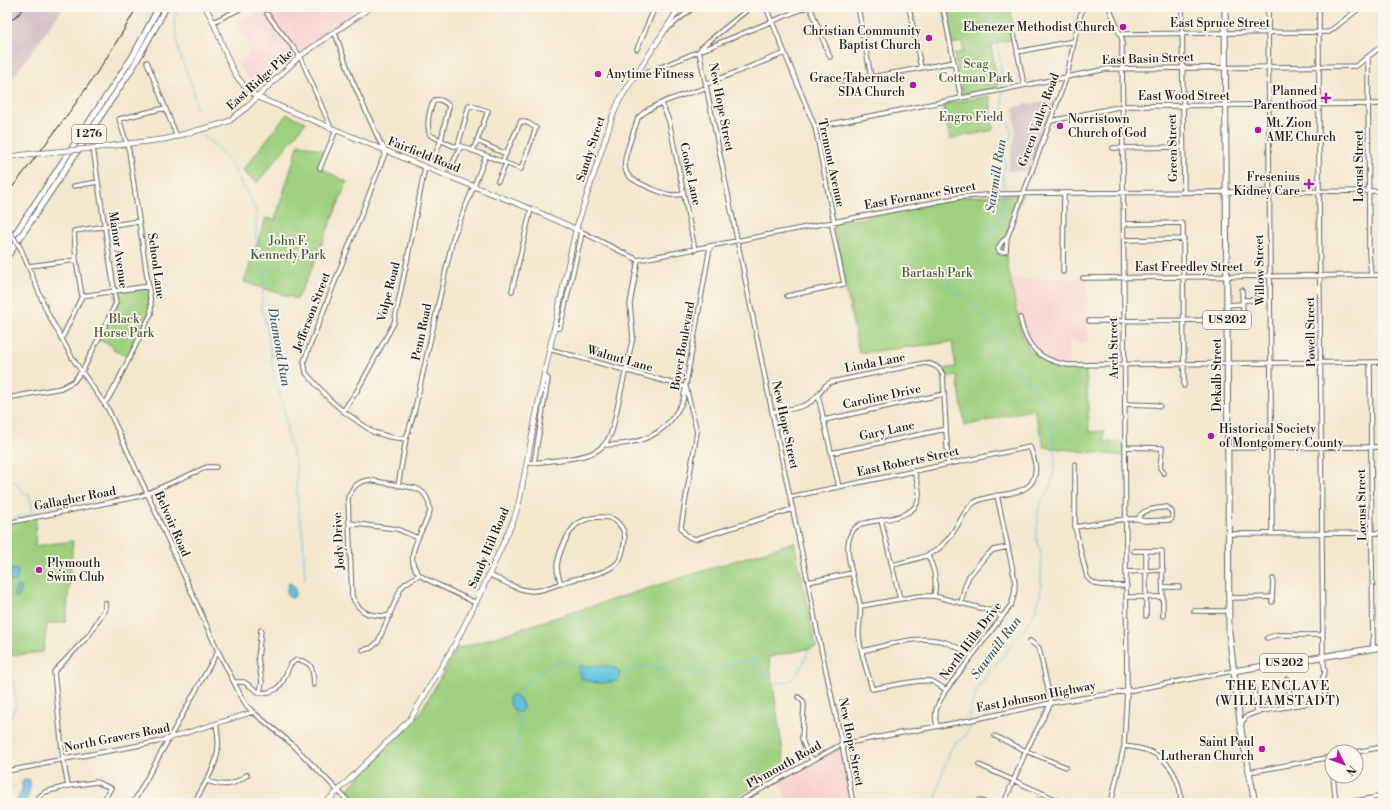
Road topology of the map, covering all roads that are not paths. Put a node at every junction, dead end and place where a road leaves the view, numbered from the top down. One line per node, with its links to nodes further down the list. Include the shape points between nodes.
1 (158, 7): 116 (highway, I 276, via 129,61)
2 (166, 7): 119 (highway, I 276, via 133,67)
3 (205, 7): 25 (main road)
4 (244, 7): 25 (street)
5 (371, 7): 30 (main road, East Ridge Pike)
6 (655, 7): 36 (street)
7 (680, 7): 26 (main road, Sandy Street)
8 (694, 7): 26 (street)
9 (751, 7): 37 (street)
10 (766, 7): 24 (street, Tremont Avenue)
11 (806, 7): 24 (street)
12 (810, 7): 41 (street)
13 (858, 7): 52 (street)
14 (909, 7): 46 (street)
15 (943, 7): 44 (street)
16 (1083, 7): 34 (street, Green Valley Road)
17 (1109, 7): 32 (street, Arch Street)
18 (1182, 7): 31 (street, Green Street)
19 (1225, 7): 27 (highway, Dekalb Street / US 202)
20 (1268, 7): 28 (street, Willow Street)
21 (1319, 7): 29 (street, Powell Street)
22 (1361, 7): 29 (street, East Spruce Street, via 1329,32)
23 (267, 14): 40 (street)
24 (772, 21): 37 (street); 39 (street, Tremont Avenue)
25 (213, 22): 57 (main road, via 235,73)
26 (666, 30): 53 (main road, Sandy Street)
27 (1225, 32): 28 (street, East Spruce Street); 31 (street, East Spruce Street); 48 (highway, Dekalb Street / US 202)
28 (1268, 32): 29 (street, East Spruce Street); 49 (street, Willow Street)
29 (1319, 32): 45 (street, Powell Street)
30 (335, 33): 40 (main road, East Ridge Pike); 80 (street, via 352,80)
31 (1182, 33): 32 (street, East Spruce Street); 47 (street, Green Street)
32 (1121, 34): 50 (street, Arch Street)
33 (1014, 36): 38 (street)
34 (1074, 41): 38 (street); 51 (street, Green Valley Road)
35 (1383, 45): 42 (street, East Basin Street)
36 (637, 49)
37 (699, 51): 53 (street); 56 (street, New Hope Street)
38 (1017, 52): 55 (street)
39 (785, 53): 56 (street); 69 (street, Tremont Avenue)
40 (300, 56): 57 (main road, East Ridge Pike); 70 (street)
41 (830, 56)
42 (1368, 57): 45 (street, East Basin Street, via 1356,66); 60 (street, Locust Street)
43 (147, 62): 67 (street)
44 (954, 62): 46 (street); 58 (street)
45 (1319, 67): 49 (street, East Basin Street); 62 (street, Powell Street)
46 (921, 68): 52 (street)
47 (1182, 68): 48 (street, East Basin Street); 50 (street, East Basin Street); 64 (street, Green Street)
48 (1225, 68): 49 (street, East Basin Street); 65 (highway, Dekalb Street / US 202)
49 (1269, 68): 66 (street, Willow Street)
50 (1122, 69): 51 (street, East Basin Street); 63 (street, Arch Street)
51 (1067, 76): 55 (street, East Basin Street); 68 (street, Green Valley Road)
52 (871, 77): 54 (street)
53 (633, 79): 110 (main road, Sandy Street, via 613,115)
54 (844, 82)
55 (1024, 85): 58 (street, East Basin Street)
56 (706, 86): 59 (street); 115 (street, New Hope Street)
57 (257, 97): 70 (main road, Fairfield Road); 71 (main road, East Ridge Pike, via 229,121)
58 (961, 98): 69 (street, East Basin Street)
59 (662, 104): 102 (street, Cooke Lane, via 669,121); 102 (street, via 650,108 638,118 624,168 637,182 671,196)
60 (1369, 104): 61 (street, East Wood Street); 62 (street, East Wood Street); 96 (street, Locust Street)
61 (1383, 104)
62 (1319, 105): 66 (street, East Wood Street); 95 (street, Powell Street)
63 (1123, 106): 64 (street, East Wood Street); 68 (street, East Wood Street); 79 (street, Arch Street)
64 (1182, 106): 65 (street, East Wood Street); 76 (street, Green Street)
65 (1226, 106): 66 (street, East Wood Street); 98 (highway, Dekalb Street / US 202)
66 (1269, 106): 99 (street, Willow Street)
67 (165, 108): 71 (street); 74 (street, School Lane, via 119,119)
68 (1051, 121): 103 (street, Green Valley Road)
69 (815, 127): 106 (street, Tremont Avenue)
70 (333, 129): 80 (main road, Fairfield Road); 88 (street)
71 (178, 137): 74 (main road, East Ridge Pike)
72 (441, 140): 72 (street, via 430,135 428,130 432,103 438,99 449,106); 75 (street); 85 (street)
73 (477, 141): 75 (street, via 488,111 469,105); 81 (street); 82 (street)
74 (128, 145): 77 (main road, East Ridge Pike); 105 (street, School Lane)
75 (459, 146): 81 (street); 89 (street)
76 (1183, 147): 79 (street); 97 (street, Green Street)
77 (93, 148): 84 (main road, East Ridge Pike, bridge); 90 (street, Manor Avenue)
78 (1113, 148): 79 (street)
79 (1123, 148): 101 (street, Arch Street)
80 (386, 151): 87 (main road, Fairfield Road); 168 (street, Jefferson Street, via 304,361 310,379)
81 (473, 151): 83 (street)
82 (506, 154): 86 (street); 86 (street, via 521,121 536,128 521,169)
83 (486, 156): 86 (street); 93 (street, Penn Road)
84 (7, 157)
85 (434, 158)
86 (504, 163): 91 (street)
87 (425, 167): 93 (main road, Fairfield Road); 168 (street, Volpe Road, via 394,323 357,391)
88 (320, 168)
89 (450, 169)
90 (98, 182): 92 (street); 108 (street, Manor Avenue)
91 (498, 182)
92 (74, 186)
93 (474, 186): 104 (main road, Fairfield Road); 172 (street, Penn Road, via 453,238)
94 (1383, 190): 96 (street, East Fornance Street)
95 (1319, 191): 96 (street, East Fornance Street); 99 (street, East Fornance Street); 128 (street, Powell Street)
96 (1369, 191): 124 (street, Locust Street)
97 (1184, 192): 98 (street, East Fornance Street); 101 (street, East Fornance Street)
98 (1226, 192): 99 (street, East Fornance Street); 126 (highway, Dekalb Street / US 202)
99 (1270, 192): 127 (street, Willow Street)
100 (1064, 193): 101 (street, East Fornance Street); 103 (street, East Fornance Street); 123 (street)
101 (1123, 193): 107 (street, Arch Street)
102 (684, 194): 118 (street, Cooke Lane)
103 (1022, 194): 106 (street, East Fornance Street, via 961,197); 112 (street, Green Valley Road)
104 (531, 209): 110 (main road, Fairfield Road); 135 (street)
105 (139, 221): 108 (street); 132 (street, School Lane)
106 (834, 222): 115 (street, East Fornance Street); 137 (street, Tremont Avenue, via 832,228 844,284)
107 (1124, 224): 113 (street, via 1182,223); 114 (street, Arch Street)
108 (104, 226): 120 (street, via 74,231); 134 (street, Manor Avenue)
109 (8, 229): 122 (street, Belvoir Road, bridge)
110 (576, 230): 111 (street, Fairfield Road); 147 (main road, Sandy Hill Road)
111 (582, 233): 121 (street); 147 (street, via 560,328)
112 (1007, 238)
113 (1184, 239): 114 (street); 131 (street)
114 (1124, 240): 130 (street, Arch Street)
115 (737, 241): 117 (street, East Fornance Street); 169 (street, New Hope Street)
116 (7, 246)
117 (710, 247): 118 (street, East Fornance Street); 161 (street, Boyer Boulevard)
118 (696, 250): 121 (street, East Fornance Street)
119 (7, 257)
120 (76, 260): 122 (street); 136 (street)
121 (638, 260): 157 (street, via 630,304 633,337)
122 (29, 266): 148 (street, Belvoir Road, via 43,305)
123 (1063, 272)
124 (1370, 275): 125 (street, East Freedley Street); 128 (street, East Freedley Street)
125 (1383, 275)
126 (1226, 277): 127 (street, East Freedley Street); 131 (street, East Freedley Street); 140 (highway, Dekalb Street / US 202)
127 (1270, 277): 128 (street, East Freedley Street); 154 (street, Willow Street)
128 (1320, 277): 150 (street, Powell Street)
129 (1083, 278): 130 (street, East Freedley Street)
130 (1124, 278): 131 (street, East Freedley Street); 145 (street, Arch Street)
131 (1184, 278): 146 (street)
132 (149, 286): 134 (street); 165 (street, School Lane, via 152,304 150,314 117,383)
133 (1242, 290): 139 (street)
134 (114, 291): 136 (street); 158 (street, Manor Avenue, via 116,303)
135 (512, 291)
136 (82, 296): 148 (street)
137 (787, 296)
138 (1262, 300): 139 (street)
139 (1243, 301): 140 (street, via 1241,304); 141 (street)
140 (1227, 305): 143 (highway, Dekalb Street / US 202)
141 (1243, 315)
142 (1020, 318): 155 (street, via 1030,344 1050,360 1068,365)
143 (1227, 320): 146 (street); 153 (highway, Dekalb Street / US 202)
144 (1089, 321): 145 (street)
145 (1123, 321): 146 (street); 155 (street, Arch Street)
146 (1184, 321): 156 (street)
147 (554, 328): 149 (main road, Sandy Hill Road)
148 (61, 338): 158 (street, Belvoir Road)
149 (549, 349): 157 (street, Walnut Lane); 159 (main road, Sandy Hill Road)
150 (1321, 362): 151 (street); 154 (street); 179 (street, Powell Street)
151 (1370, 362): 152 (street); 175 (street, Locust Street)
152 (1383, 362)
153 (1227, 363): 154 (street); 156 (street); 177 (highway, Dekalb Street / US 202)
154 (1271, 363): 178 (street, Willow Street)
155 (1124, 364): 156 (street); 166 (street, Arch Street)
156 (1184, 364): 160 (street)
157 (625, 370): 161 (street, Walnut Lane); 173 (street, via 611,433)
158 (81, 371): 164 (street, Manor Avenue, via 74,380 61,388); 165 (street, Belvoir Road)
159 (544, 375): 181 (main road, Sandy Hill Road); 182 (street, via 548,379)
160 (1184, 386)
161 (686, 387): 173 (street, Boyer Boulevard, via 683,401 675,414 654,434 632,442); 193 (street, via 697,432 682,526 684,534 695,539)
162 (944, 394): 163 (street, Linda Lane, via 941,369 925,363 831,382); 170 (street, Caroline Drive); 171 (street)
163 (818, 395): 169 (street, Linda Lane, via 807,405); 170 (street)
164 (13, 397)
165 (104, 403): 190 (street, Belvoir Road)
166 (1125, 404): 167 (street); 174 (street, Arch Street)
167 (1160, 406)
168 (343, 411): 172 (street, Jefferson Street, via 373,432)
169 (772, 412): 192 (street, New Hope Street)
170 (824, 420): 180 (street)
171 (946, 429): 180 (street, Gary Lane); 183 (street)
172 (406, 439): 188 (street, Penn Road)
173 (604, 446): 182 (street, Boyer Boulevard, via 580,457)
174 (1126, 447): 187 (street, via 1162,448 1160,468); 194 (street, Arch Street)
175 (1371, 447): 176 (street); 179 (street); 201 (street, Locust Street)
176 (1383, 447)
177 (1227, 448): 178 (street); 203 (highway, Dekalb Street / US 202)
178 (1272, 448): 179 (street); 204 (street, Willow Street)
179 (1322, 448): 200 (street, Powell Street)
180 (831, 453): 189 (street)
181 (527, 463): 182 (street, Boyer Boulevard); 216 (main road, Sandy Hill Road, via 514,519)
182 (534, 463)
183 (948, 464): 186 (street, East Roberts Street); 191 (street, East Roberts Street, via 1030,447 1036,469 1032,482 1021,491)
184 (1075, 464): 199 (street)
185 (216, 467): 190 (street, Gallagher Road, via 207,467)
186 (914, 471): 189 (street, East Roberts Street); 196 (street, via 919,493 915,508 905,514)
187 (1164, 473)
188 (398, 486): 198 (street, Jody Drive, via 369,480 358,483 348,498); 205 (street, Jody Drive, via 419,489 428,500 430,511)
189 (839, 487): 192 (street, East Roberts Street)
190 (147, 493): 197 (street, Gallagher Road); 248 (street, Belvoir Road)
191 (997, 495): 206 (street, North Hills Drive); 209 (street, via 982,499 969,507 946,543)
192 (790, 497): 193 (street, New Hope Street)
193 (793, 509): 218 (street, New Hope Street)
194 (1126, 519): 195 (street); 199 (street); 213 (street, Arch Street)
195 (1138, 519): 195 (street, via 1144,522 1165,522 1171,520 1172,512 1167,507 1145,511)
196 (881, 520): 210 (street); 214 (street, via 861,524 850,532 847,546)
197 (7, 523)
198 (349, 523): 205 (street, via 397,529); 237 (street, Jody Drive, via 352,596 360,609 370,615)
199 (1075, 527): 220 (street, via 1090,582 1097,585)
200 (1322, 533): 201 (street); 204 (street); 242 (street, Powell Street)
201 (1372, 533): 202 (street); 246 (street, Locust Street)
202 (1383, 533)
203 (1229, 534): 204 (street); 228 (highway, Dekalb Street / US 202)
204 (1272, 534)
205 (418, 538): 215 (street, Jody Drive, via 411,556)
206 (1008, 547): 230 (street, via 993,550 985,557 969,576); 240 (street, North Hills Drive, via 1015,585 1010,605)
207 (1134, 551): 208 (street)
208 (1146, 551): 211 (street, via 1162,550); 212 (street)
209 (928, 556): 210 (street); 223 (street, via 936,579)
210 (892, 565): 229 (street)
211 (1163, 570): 212 (street); 221 (street)
212 (1146, 571): 213 (street); 225 (street)
213 (1126, 572): 220 (street, Arch Street)
214 (852, 573): 218 (street); 234 (street)
215 (419, 575): 233 (street); 237 (street, via 401,588)
216 (490, 575): 219 (street, via 528,590 544,590); 233 (main road, Sandy Hill Road)
217 (1273, 579): 227 (street)
218 (808, 582): 270 (street, New Hope Street)
219 (560, 584): 219 (street, via 600,572 619,561 625,536 618,523 611,518 593,518 576,525 558,559 557,572)
220 (1127, 586): 224 (street, Arch Street)
221 (1163, 587): 222 (street); 226 (street)
222 (1179, 587)
223 (934, 596): 229 (street); 230 (street)
224 (1127, 597): 225 (street); 258 (street, Arch Street)
225 (1146, 597): 226 (street); 238 (street)
226 (1163, 597): 239 (street)
227 (1272, 597): 228 (street); 231 (street)
228 (1229, 598): 236 (highway, Dekalb Street / US 202)
229 (900, 599): 234 (street)
230 (961, 602): 240 (street)
231 (1272, 602)
232 (105, 603): 276 (street, via 106,609 89,635 54,672)
233 (476, 603): 287 (main road, Sandy Hill Road, via 444,664 411,718)
234 (861, 606): 249 (street, via 859,635)
235 (1194, 611): 236 (street)
236 (1229, 611): 252 (highway, Dekalb Street / US 202)
237 (390, 616): 247 (street, via 378,642 372,648)
238 (1146, 616)
239 (1163, 616)
240 (1002, 617): 250 (street, North Hills Drive)
241 (261, 630): 259 (street, via 258,658 262,682)
242 (1323, 635): 243 (street, via 1276,635); 251 (street, Powell Street)
243 (1267, 638)
244 (1030, 641): 261 (street, via 1039,648)
245 (1383, 647): 246 (highway, US 202)
246 (1373, 648): 251 (highway, US 202)
247 (363, 650)
248 (218, 651): 254 (street, Belvoir Road); 269 (street)
249 (862, 651): 250 (street, via 925,639 948,643); 257 (street, via 872,689 929,681)
250 (972, 656): 257 (street, North Hills Drive)
251 (1324, 656): 252 (highway, US 202); 262 (street, Powell Street, via 1325,672 1322,680 1326,700)
252 (1233, 671): 258 (street, East Johnson Highway); 267 (highway, US 202)
253 (1287, 679): 262 (street)
254 (234, 682): 259 (street, via 244,682); 263 (street, Belvoir Road)
255 (314, 685): 259 (street, via 310,664 304,660 296,660 290,665 277,689)
256 (1253, 685): 264 (street)
257 (946, 690): 266 (street, North Hills Drive, via 935,711)
258 (1127, 690): 261 (street, East Johnson Highway); 271 (street, Arch Street)
259 (260, 693)
260 (798, 697): 277 (street, via 804,705 802,739)
261 (1051, 703): 266 (street, East Johnson Highway); 273 (street)
262 (1292, 706): 264 (street)
263 (253, 712): 265 (street, North Gravers Road); 287 (street, Belvoir Road, via 292,744)
264 (1257, 712): 267 (street, via 1244,719)
265 (216, 724): 269 (street, North Gravers Road); 284 (street, via 219,738 218,753)
266 (938, 726): 270 (street, East Johnson Highway)
267 (1241, 730): 281 (highway, US 202)
268 (995, 736): 273 (street)
269 (168, 739): 276 (street, North Gravers Road); 293 (street)
270 (842, 744): 277 (street, Plymouth Road); 298 (street, New Hope Street)
271 (1124, 746): 301 (street, Arch Street); 302 (street, via 1145,750 1163,759 1178,782)
272 (1383, 747): 274 (street)
273 (1026, 751): 279 (street); 283 (street)
274 (1364, 751)
275 (1324, 758): 281 (street)
276 (63, 759): 280 (street, North Gravers Road); 286 (street)
277 (812, 760): 297 (street, Plymouth Road)
278 (979, 765): 283 (street)
279 (1066, 767)
280 (7, 771)
281 (1249, 772): 303 (highway, US 202)
282 (247, 775): 284 (street, via 228,786)
283 (1014, 780): 290 (street); 300 (street)
284 (207, 781): 294 (street)
285 (1334, 784): 304 (street)
286 (68, 786): 291 (street, via 45,792); 292 (street, via 96,782 107,785 111,788)
287 (338, 791): 295 (main road, Sandy Hill Road); 296 (street, Belvoir Road)
288 (1383, 796): 305 (street)
289 (979, 800): 299 (street)
290 (1062, 802)
291 (36, 803)
292 (102, 803)
293 (133, 803)
294 (194, 803)
295 (325, 803)
296 (350, 803)
297 (736, 803)
298 (853, 803)
299 (986, 803)
300 (1004, 803)
301 (1111, 803)
302 (1181, 803)
303 (1254, 803)
304 (1336, 803)
305 (1345, 803)

